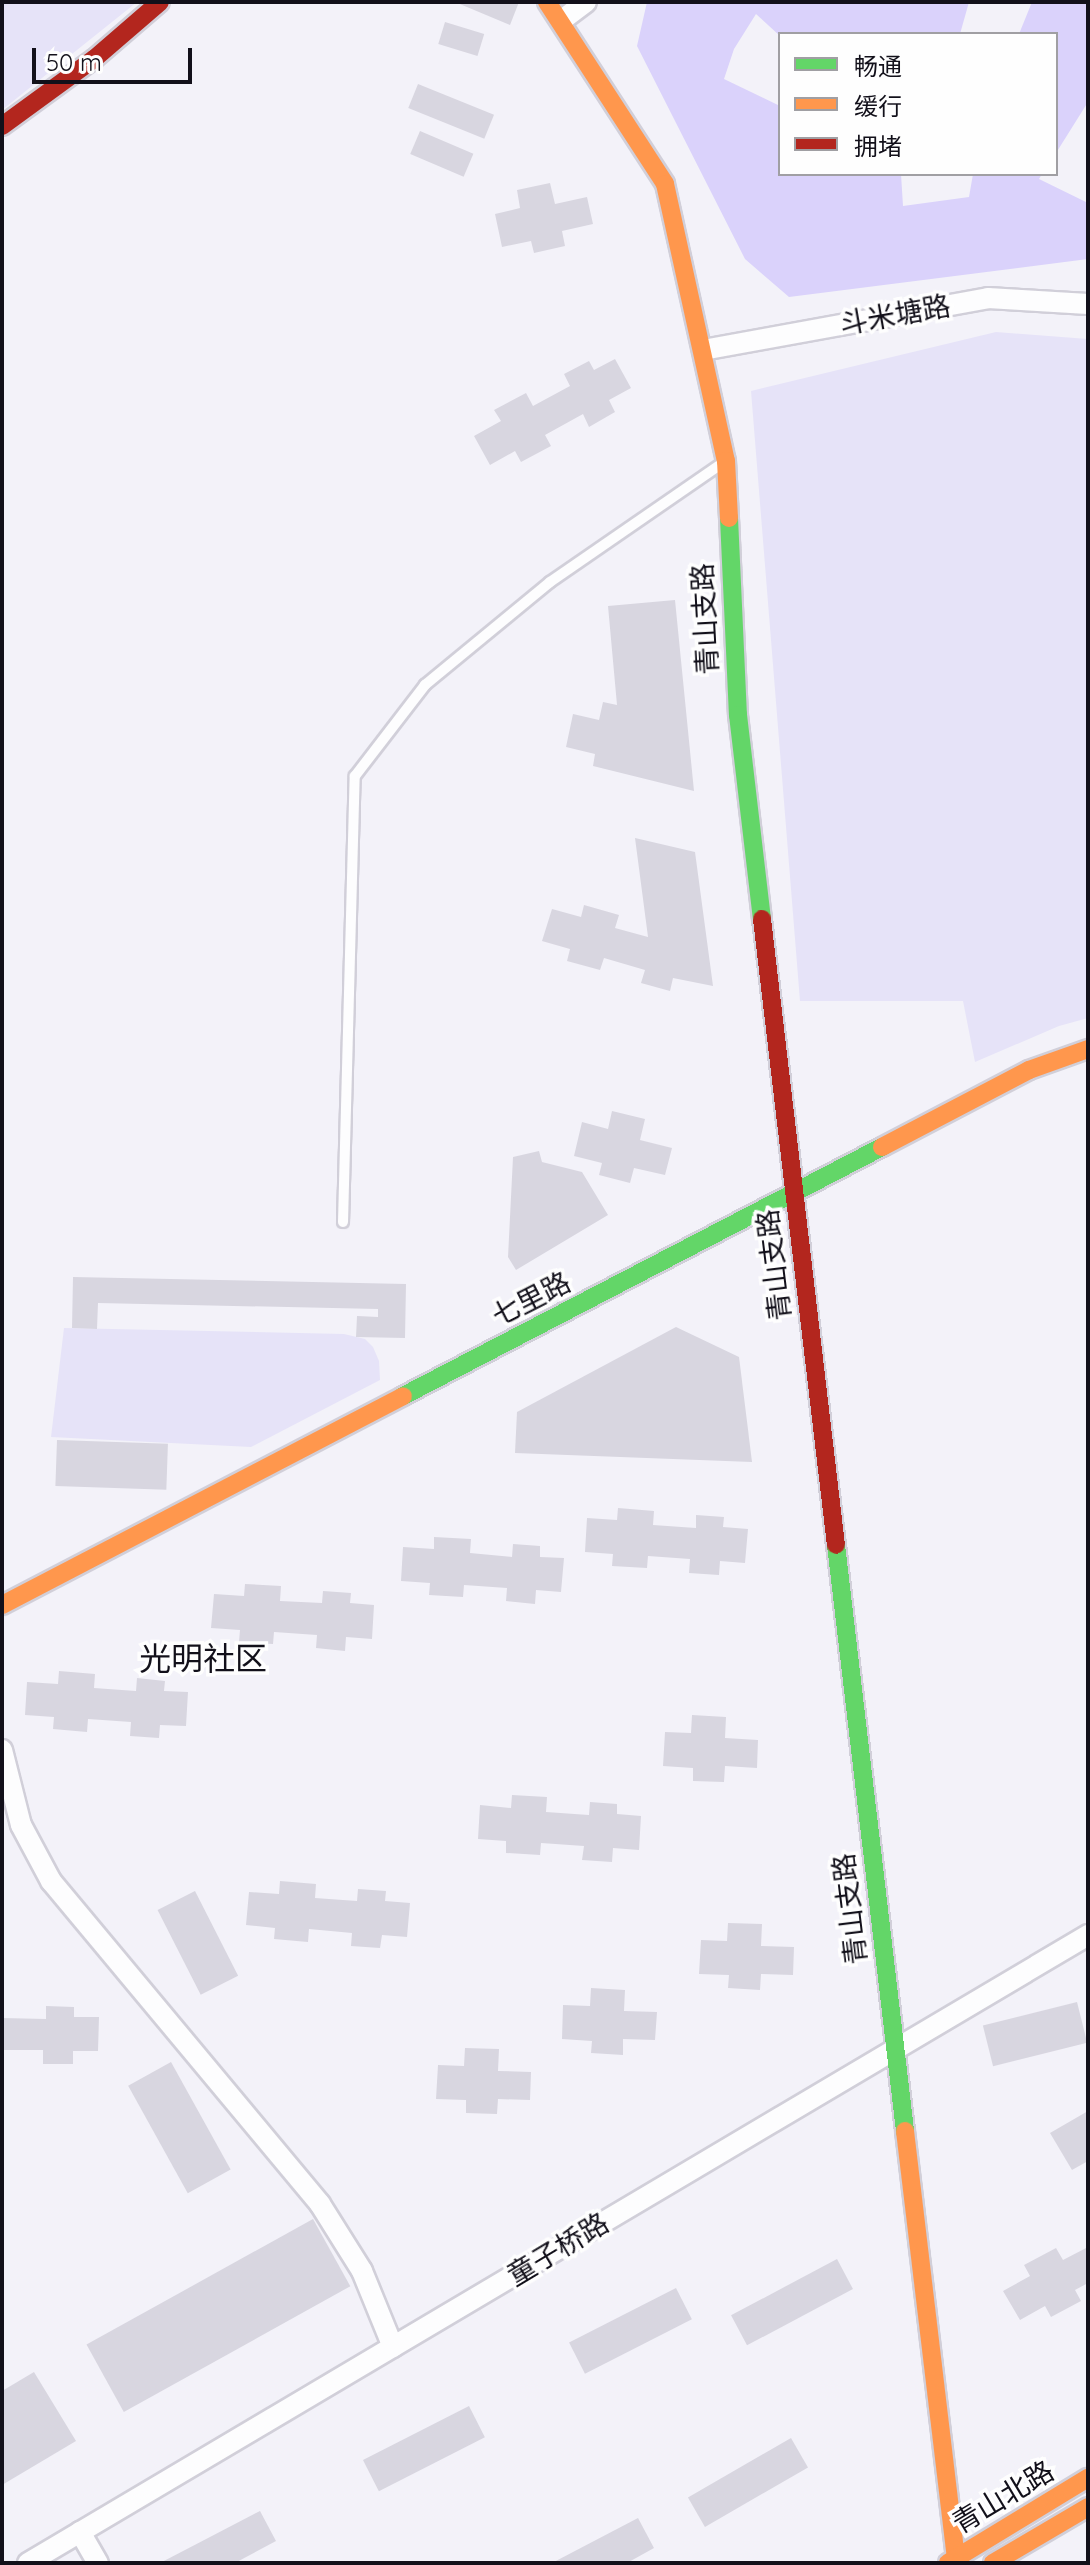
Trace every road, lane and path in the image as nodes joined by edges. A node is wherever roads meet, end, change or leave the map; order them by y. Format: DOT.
graph roads {
  1 [pos="160,2"];
  2 [pos="547,2"];
  3 [pos="586,2"];
  4 [pos="562,20"];
  5 [pos="2,126"];
  6 [pos="1088,304"];
  7 [pos="703,350"];
  8 [pos="726,461"];
  9 [pos="1088,1049"];
  10 [pos="794,1194"];
  11 [pos="343,1222"];
  12 [pos="2,1605"];
  13 [pos="2,1750"];
  14 [pos="1088,1935"];
  15 [pos="895,2050"];
  16 [pos="393,2347"];
  17 [pos="1088,2478"];
  18 [pos="1088,2507"];
  19 [pos="75,2536"];
  20 [pos="952,2561"];
  21 [pos="28,2563"];
  22 [pos="83,2563"];
  23 [pos="98,2563"];
  24 [pos="993,2563"];
  1 -- 5 [label="main road"];
  2 -- 4 [label="main road, 青山支路"];
  3 -- 4 [label="street"];
  4 -- 7 [label="main road, 青山支路"];
  6 -- 7 [label="street, 斗米塘路"];
  7 -- 8 [label="main road, 青山支路"];
  8 -- 10 [label="main road, 青山支路"];
  8 -- 11 [label="lane"];
  9 -- 10 [label="main road, 七里路"];
  10 -- 12 [label="main road, 七里路"];
  10 -- 15 [label="main road, 青山支路"];
  13 -- 16 [label="street"];
  14 -- 15 [label="street, 童子桥路"];
  15 -- 16 [label="street, 童子桥路"];
  15 -- 20 [label="main road, 青山支路"];
  16 -- 19 [label="street, 童子桥路"];
  17 -- 20 [label="main road, 青山北路"];
  18 -- 24 [label="main road, 青山北路"];
  19 -- 21 [label="street, 童子桥路"];
  19 -- 22 [label="street"];
  19 -- 23 [label="street"];
}
